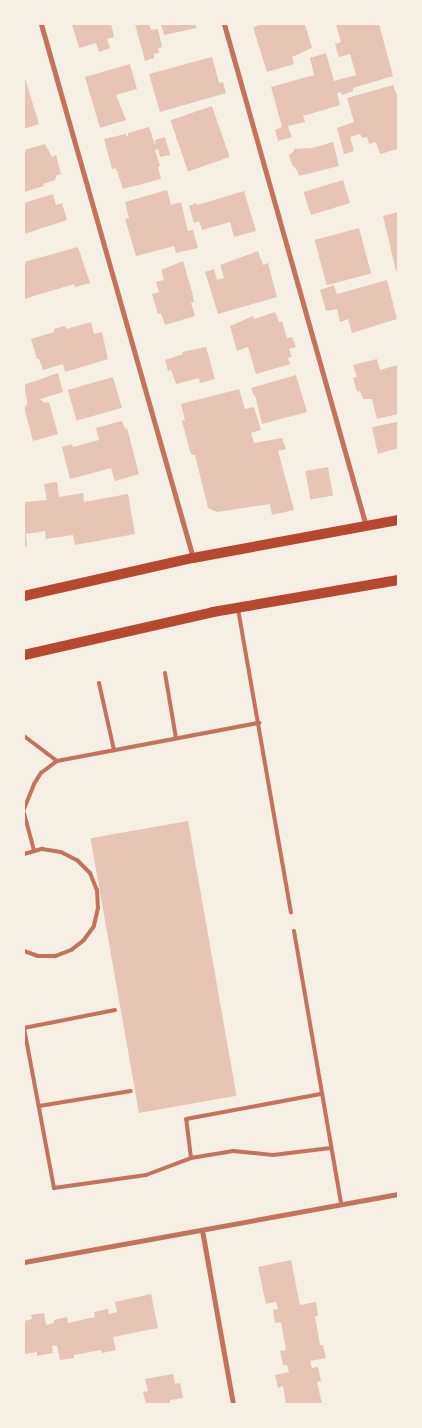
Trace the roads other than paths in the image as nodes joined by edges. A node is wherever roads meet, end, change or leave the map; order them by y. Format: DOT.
graph roads {
  1 [pos="41,24"];
  2 [pos="224,24"];
  3 [pos="398,520"];
  4 [pos="366,526"];
  5 [pos="193,558"];
  6 [pos="398,580"];
  7 [pos="24,596"];
  8 [pos="238,608"];
  9 [pos="24,655"];
  10 [pos="165,673"];
  11 [pos="99,683"];
  12 [pos="259,723"];
  13 [pos="24,736"];
  14 [pos="176,738"];
  15 [pos="114,750"];
  16 [pos="57,761"];
  17 [pos="24,809"];
  18 [pos="24,813"];
  19 [pos="34,851"];
  20 [pos="24,854"];
  21 [pos="291,912"];
  22 [pos="294,931"];
  23 [pos="24,951"];
  24 [pos="115,1010"];
  25 [pos="131,1091"];
  26 [pos="321,1094"];
  27 [pos="39,1106"];
  28 [pos="331,1148"];
  29 [pos="191,1158"];
  30 [pos="398,1194"];
  31 [pos="341,1204"];
  32 [pos="202,1230"];
  33 [pos="24,1262"];
  34 [pos="233,1404"];
  1 -- 5 [label="street"];
  2 -- 4 [label="street"];
  3 -- 4 [label="main road"];
  4 -- 5 [label="main road"];
  5 -- 7 [label="main road"];
  6 -- 8 [label="main road"];
  8 -- 9 [label="main road"];
  8 -- 12 [label="lane"];
  10 -- 14 [label="lane"];
  11 -- 15 [label="lane"];
  12 -- 14 [label="lane"];
  12 -- 21 [label="lane"];
  13 -- 16 [label="lane"];
  14 -- 15 [label="lane"];
  15 -- 16 [label="lane"];
  16 -- 17 [label="lane"];
  18 -- 19 [label="lane"];
  19 -- 20 [label="lane"];
  19 -- 23 [label="lane"];
  22 -- 26 [label="lane"];
  24 -- 27 [label="lane"];
  25 -- 27 [label="lane"];
  26 -- 28 [label="lane"];
  26 -- 29 [label="lane"];
  27 -- 29 [label="lane"];
  28 -- 29 [label="lane"];
  28 -- 31 [label="lane"];
  30 -- 31 [label="street"];
  31 -- 32 [label="street"];
  32 -- 33 [label="street"];
  32 -- 34 [label="street"];
}
